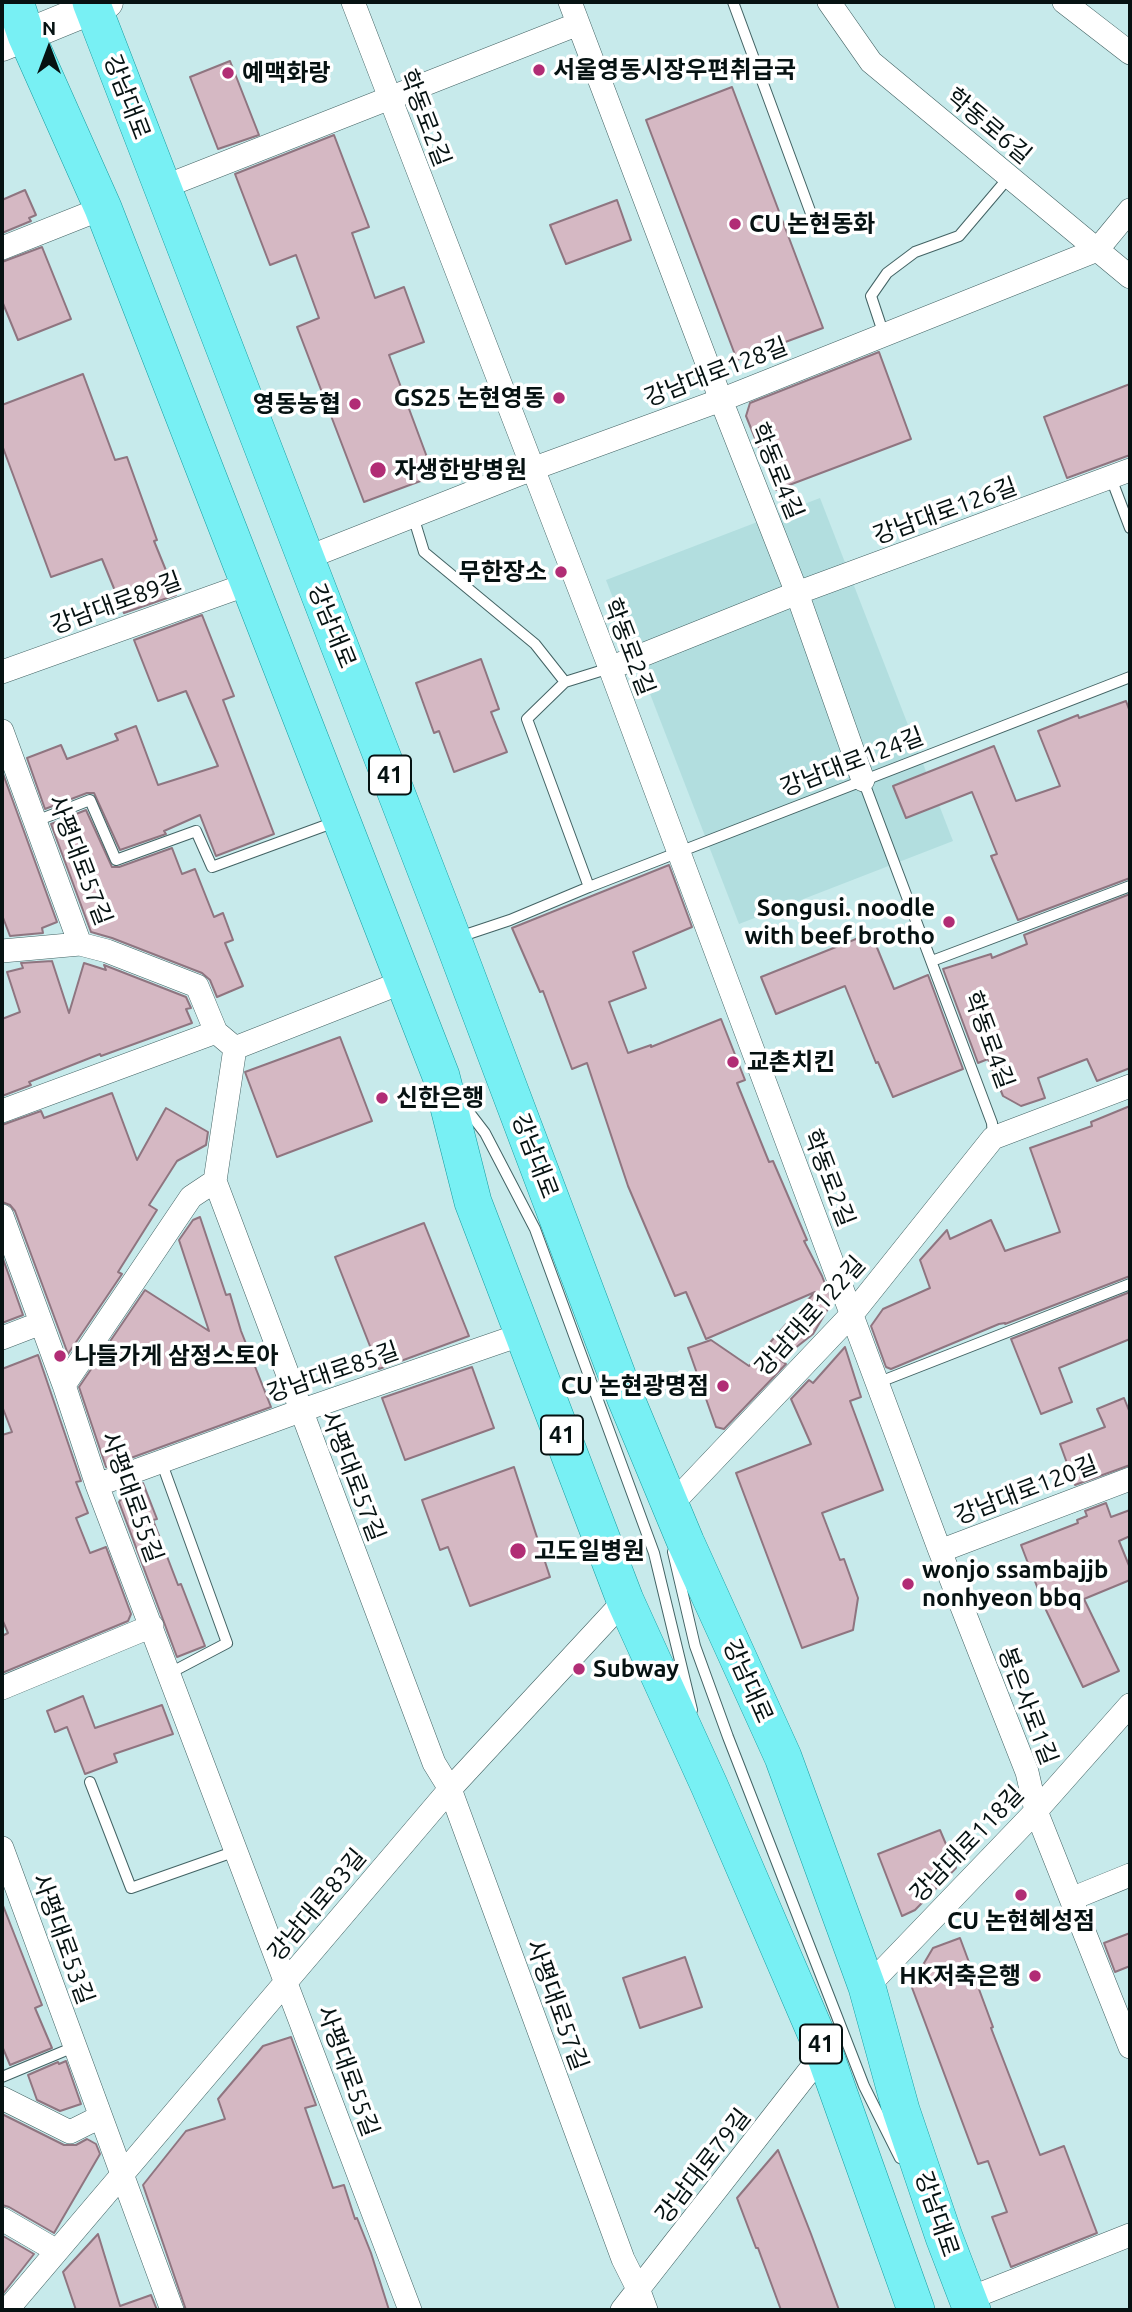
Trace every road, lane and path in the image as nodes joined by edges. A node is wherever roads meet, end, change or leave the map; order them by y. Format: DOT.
graph roads {
  1 [pos="353,2"];
  2 [pos="570,2"];
  3 [pos="733,2"];
  4 [pos="829,2"];
  5 [pos="1065,2"];
  6 [pos="97,3"];
  7 [pos="578,24"];
  8 [pos="14,27"];
  9 [pos="1130,53"];
  10 [pos="389,97"];
  11 [pos="1009,177"];
  12 [pos="161,188"];
  13 [pos="103,208"];
  14 [pos="1130,210"];
  15 [pos="813,219"];
  16 [pos="2,248"];
  17 [pos="1097,250"];
  18 [pos="1130,277"];
  19 [pos="884,335"];
  20 [pos="721,400"];
  21 [pos="532,469"];
  22 [pos="1121,474"];
  23 [pos="413,516"];
  24 [pos="1130,528"];
  25 [pos="304,559"];
  26 [pos="248,584"];
  27 [pos="797,593"];
  28 [pos="610,668"];
  29 [pos="2,672"];
  30 [pos="1130,677"];
  31 [pos="565,682"];
  32 [pos="2,730"];
  33 [pos="6,754"];
  34 [pos="863,780"];
  35 [pos="341,820"];
  36 [pos="37,821"];
  37 [pos="678,853"];
  38 [pos="1130,886"];
  39 [pos="589,887"];
  40 [pos="453,940"];
  41 [pos="80,944"];
  42 [pos="2,951"];
  43 [pos="932,961"];
  44 [pos="403,982"];
  45 [pos="216,1032"];
  46 [pos="235,1048"];
  47 [pos="441,1076"];
  48 [pos="1130,1086"];
  49 [pos="2,1111"];
  50 [pos="993,1138"];
  51 [pos="215,1181"];
  52 [pos="2,1216"];
  53 [pos="1130,1284"];
  54 [pos="853,1312"];
  55 [pos="41,1323"];
  56 [pos="523,1334"];
  57 [pos="2,1338"];
  58 [pos="877,1383"];
  59 [pos="64,1385"];
  60 [pos="300,1411"];
  61 [pos="161,1461"];
  62 [pos="1130,1479"];
  63 [pos="97,1485"];
  64 [pos="667,1521"];
  65 [pos="940,1551"];
  66 [pos="625,1600"];
  67 [pos="152,1626"];
  68 [pos="170,1672"];
  69 [pos="2,1688"];
  70 [pos="1130,1705"];
  71 [pos="90,1782"];
  72 [pos="709,1785"];
  73 [pos="450,1789"];
  74 [pos="1036,1811"];
  75 [pos="2,1848"];
  76 [pos="237,1850"];
  77 [pos="1130,1875"];
  78 [pos="8,1882"];
  79 [pos="1071,1899"];
  80 [pos="287,1982"];
  81 [pos="867,1986"];
  82 [pos="74,2047"];
  83 [pos="1130,2048"];
  84 [pos="824,2052"];
  85 [pos="2,2077"];
  86 [pos="2,2098"];
  87 [pos="100,2117"];
  88 [pos="905,2167"];
  89 [pos="121,2175"];
  90 [pos="912,2178"];
  91 [pos="2,2219"];
  92 [pos="1130,2235"];
  93 [pos="944,2237"];
  94 [pos="57,2251"];
  95 [pos="642,2300"];
  96 [pos="970,2305"];
  97 [pos="7,2310"];
  98 [pos="172,2310"];
  99 [pos="410,2310"];
  100 [pos="622,2310"];
  101 [pos="916,2310"];
  1 -- 10 [label="street, 학동로2길"];
  2 -- 7 [label="street, 학동로4길"];
  3 -- 15 [label="lane"];
  4 -- 11 [label="street, 학동로6길"];
  5 -- 9 [label="street"];
  6 -- 8 [label="main road"];
  6 -- 12 [label="main road, 강남대로 / 41"];
  7 -- 10 [label="street"];
  7 -- 20 [label="street, 학동로4길"];
  8 -- 13 [label="main road, 41"];
  10 -- 12 [label="street"];
  10 -- 21 [label="street, 학동로2길"];
  11 -- 17 [label="street, 학동로6길"];
  11 -- 19 [label="lane"];
  12 -- 25 [label="main road, 강남대로 / 41"];
  13 -- 16 [label="street"];
  13 -- 26 [label="main road, 41"];
  14 -- 17 [label="street, 강남대로128길"];
  17 -- 18 [label="street, 학동로6길"];
  17 -- 19 [label="street, 강남대로128길"];
  19 -- 20 [label="street, 강남대로128길"];
  20 -- 21 [label="street, 강남대로128길"];
  20 -- 27 [label="street, 학동로4길"];
  21 -- 23 [label="street, 강남대로128길"];
  21 -- 28 [label="street, 학동로2길"];
  22 -- 24 [label="lane, 강남대로126길"];
  22 -- 27 [label="street, 강남대로126길"];
  23 -- 25 [label="street, 강남대로128길"];
  23 -- 31 [label="lane"];
  25 -- 40 [label="main road, 강남대로 / 41"];
  26 -- 29 [label="street, 강남대로89길"];
  26 -- 35 [label="main road, 41"];
  27 -- 28 [label="street, 강남대로126길"];
  27 -- 34 [label="street, 학동로4길"];
  28 -- 31 [label="lane"];
  28 -- 37 [label="street, 학동로2길"];
  30 -- 34 [label="lane, 강남대로124길"];
  31 -- 39 [label="lane"];
  32 -- 33 [label="street, 사평대로57길"];
  33 -- 36 [label="street, 사평대로57길"];
  34 -- 37 [label="lane, 강남대로124길"];
  34 -- 43 [label="lane, 학동로4길"];
  35 -- 36 [label="lane"];
  35 -- 44 [label="main road, 41"];
  36 -- 41 [label="street, 사평대로57길"];
  37 -- 39 [label="lane, 강남대로124길"];
  37 -- 54 [label="street, 학동로2길"];
  38 -- 43 [label="lane"];
  39 -- 40 [label="lane, 강남대로124길"];
  40 -- 64 [label="main road, 강남대로 / 41"];
  41 -- 42 [label="street"];
  41 -- 45 [label="street, 사평대로57길"];
  43 -- 50 [label="lane, 학동로4길"];
  44 -- 46 [label="street"];
  44 -- 47 [label="main road, 41"];
  45 -- 46 [label="street, 사평대로57길"];
  45 -- 49 [label="street"];
  46 -- 51 [label="street, 사평대로57길"];
  47 -- 56 [label="main road, 41"];
  47 -- 72 [label="lane"];
  48 -- 50 [label="street"];
  50 -- 54 [label="street, 강남대로122길"];
  51 -- 59 [label="street"];
  51 -- 60 [label="street, 사평대로57길"];
  52 -- 55 [label="street, 사평대로55길"];
  53 -- 58 [label="lane"];
  54 -- 58 [label="street, 봉은사로1길"];
  54 -- 64 [label="street, 강남대로122길"];
  55 -- 57 [label="street"];
  55 -- 59 [label="street, 사평대로55길"];
  56 -- 60 [label="street, 강남대로85길"];
  56 -- 66 [label="main road, 41"];
  58 -- 65 [label="street, 봉은사로1길"];
  59 -- 63 [label="street, 사평대로55길"];
  60 -- 61 [label="street, 강남대로85길"];
  60 -- 73 [label="street, 사평대로57길"];
  61 -- 63 [label="street, 강남대로85길"];
  61 -- 68 [label="lane"];
  62 -- 65 [label="street, 강남대로120길"];
  63 -- 67 [label="street, 사평대로55길"];
  64 -- 81 [label="main road, 강남대로 / 41"];
  64 -- 88 [label="lane"];
  65 -- 74 [label="street, 봉은사로1길"];
  66 -- 72 [label="main road, 41"];
  66 -- 73 [label="street, 강남대로83길"];
  67 -- 68 [label="street, 사평대로55길"];
  67 -- 69 [label="street"];
  68 -- 76 [label="street, 사평대로55길"];
  70 -- 74 [label="street, 강남대로118길"];
  71 -- 76 [label="lane"];
  72 -- 84 [label="main road, 41"];
  73 -- 80 [label="street, 강남대로83길"];
  73 -- 95 [label="street, 사평대로57길"];
  74 -- 79 [label="street, 봉은사로1길"];
  74 -- 81 [label="street, 강남대로118길"];
  75 -- 78 [label="street, 사평대로53길"];
  76 -- 80 [label="street, 사평대로55길"];
  77 -- 79 [label="street"];
  78 -- 82 [label="street, 사평대로53길"];
  79 -- 83 [label="street, 봉은사로1길"];
  80 -- 89 [label="street, 강남대로83길"];
  80 -- 99 [label="street, 사평대로55길"];
  81 -- 93 [label="main road, 강남대로 / 41"];
  82 -- 85 [label="lane"];
  82 -- 87 [label="street, 사평대로53길"];
  84 -- 95 [label="street, 강남대로79길"];
  84 -- 101 [label="main road, 41"];
  86 -- 87 [label="street"];
  87 -- 89 [label="street, 사평대로53길"];
  89 -- 94 [label="street, 강남대로83길"];
  89 -- 98 [label="street, 사평대로53길"];
  90 -- 93 [label="lane"];
  91 -- 94 [label="street"];
  92 -- 96 [label="street"];
  93 -- 96 [label="main road, 강남대로 / 41"];
  94 -- 97 [label="street, 강남대로83길"];
  95 -- 100 [label="street, 강남대로79길"];
}
